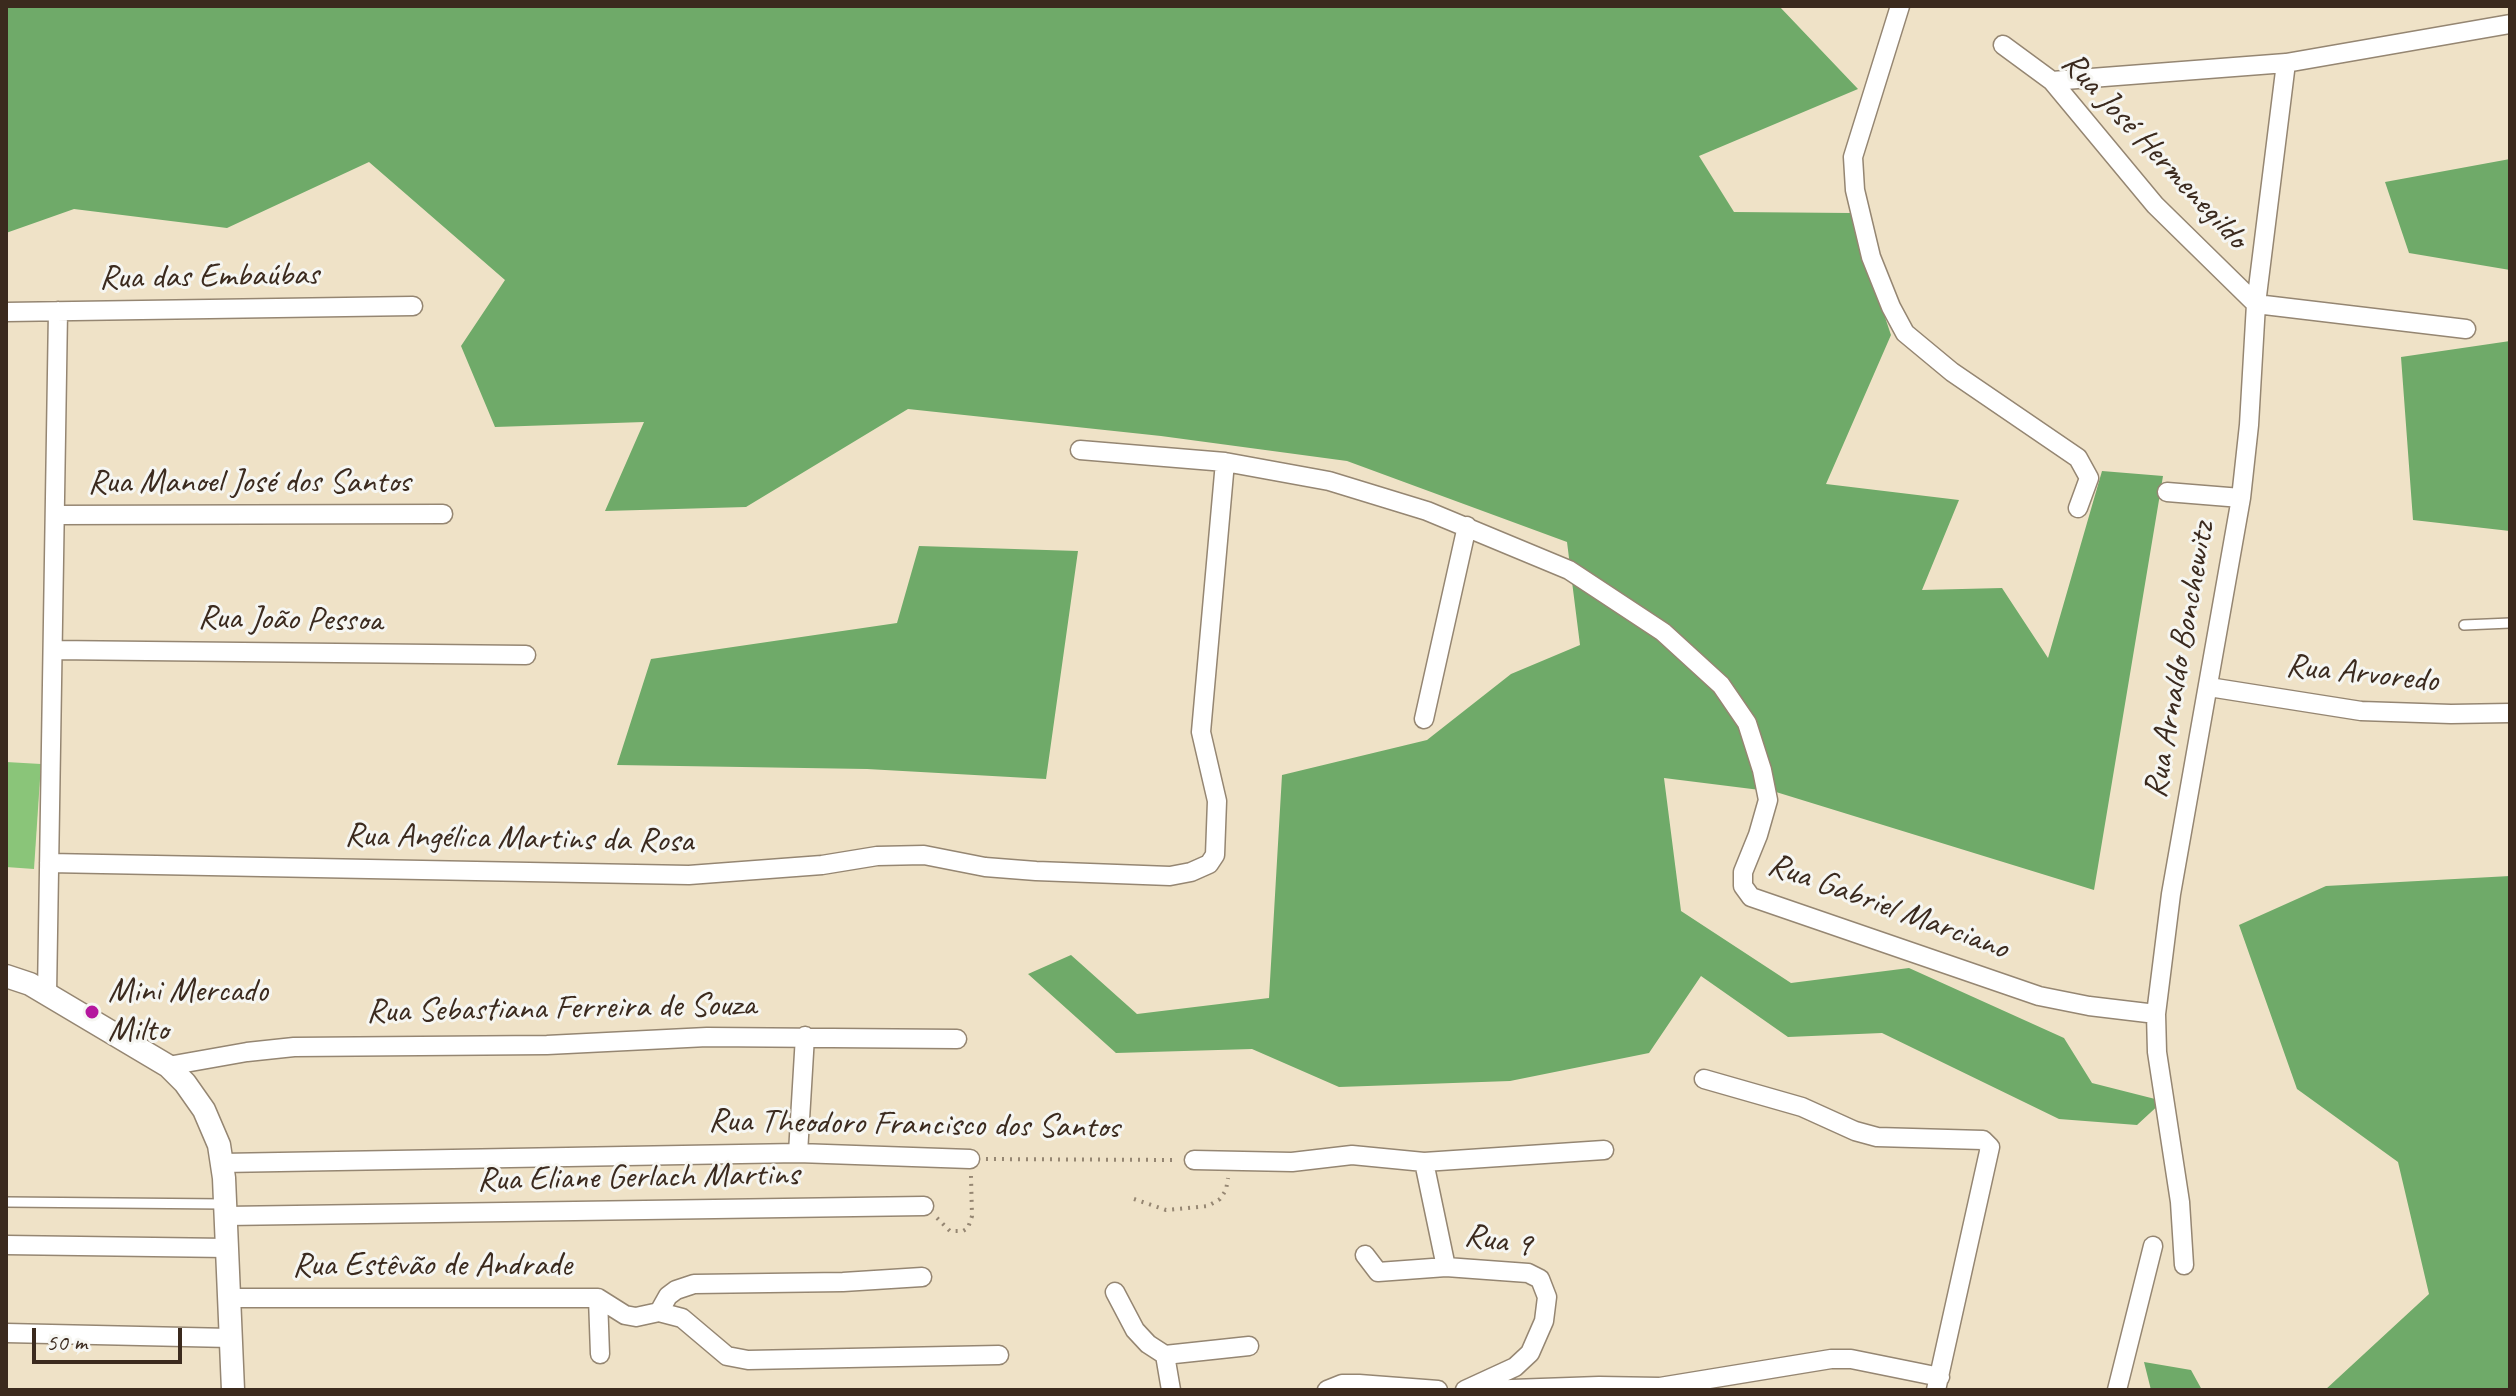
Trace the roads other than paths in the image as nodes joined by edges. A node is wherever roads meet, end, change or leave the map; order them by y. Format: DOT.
graph roads {
  1 [pos="1900,6"];
  2 [pos="2510,24"];
  3 [pos="2003,45"];
  4 [pos="2286,63"];
  5 [pos="2052,81"];
  6 [pos="2256,304"];
  7 [pos="413,306"];
  8 [pos="58,311"];
  9 [pos="6,312"];
  10 [pos="2466,329"];
  11 [pos="1080,450"];
  12 [pos="1225,462"];
  13 [pos="2167,492"];
  14 [pos="2241,498"];
  15 [pos="2078,508"];
  16 [pos="443,514"];
  17 [pos="55,515"];
  18 [pos="1467,526"];
  19 [pos="2510,623"];
  20 [pos="2464,625"];
  21 [pos="53,650"];
  22 [pos="526,655"];
  23 [pos="2209,687"];
  24 [pos="2510,713"];
  25 [pos="1424,719"];
  26 [pos="49,863"];
  27 [pos="6,976"];
  28 [pos="47,994"];
  29 [pos="2156,1014"];
  30 [pos="805,1036"];
  31 [pos="957,1039"];
  32 [pos="168,1066"];
  33 [pos="1704,1079"];
  34 [pos="1604,1150"];
  35 [pos="798,1153"];
  36 [pos="970,1159"];
  37 [pos="1194,1160"];
  38 [pos="1424,1162"];
  39 [pos="222,1163"];
  40 [pos="6,1202"];
  41 [pos="924,1206"];
  42 [pos="225,1210"];
  43 [pos="6,1245"];
  44 [pos="2153,1246"];
  45 [pos="227,1248"];
  46 [pos="1365,1255"];
  47 [pos="2184,1265"];
  48 [pos="1446,1267"];
  49 [pos="922,1277"];
  50 [pos="1115,1292"];
  51 [pos="228,1298"];
  52 [pos="598,1298"];
  53 [pos="659,1312"];
  54 [pos="6,1333"];
  55 [pos="230,1338"];
  56 [pos="1249,1346"];
  57 [pos="600,1354"];
  58 [pos="999,1355"];
  59 [pos="1165,1355"];
  60 [pos="1938,1383"];
  61 [pos="233,1390"];
  62 [pos="1171,1390"];
  63 [pos="1327,1390"];
  64 [pos="1438,1390"];
  65 [pos="1465,1390"];
  66 [pos="1483,1390"];
  67 [pos="2117,1390"];
  1 -- 15 [label="street"];
  2 -- 4 [label="street"];
  3 -- 5 [label="street, Rua José Hermenegildo"];
  4 -- 5 [label="street"];
  4 -- 6 [label="street, Rua Arnaldo Bonchewitz"];
  5 -- 6 [label="street, Rua José Hermenegildo"];
  6 -- 10 [label="street"];
  6 -- 14 [label="street, Rua Arnaldo Bonchewitz"];
  7 -- 8 [label="street, Rua das Embaúbas"];
  8 -- 9 [label="street, Rua das Embaúbas"];
  8 -- 17 [label="street"];
  11 -- 12 [label="street, Rua Gabriel Marciano"];
  12 -- 18 [label="street, Rua Gabriel Marciano"];
  12 -- 26 [label="street, Rua Angélica Martins da Rosa"];
  13 -- 14 [label="street"];
  14 -- 23 [label="street, Rua Arnaldo Bonchewitz"];
  16 -- 17 [label="street, Rua Manoel José dos Santos"];
  17 -- 21 [label="street"];
  18 -- 25 [label="street"];
  18 -- 29 [label="street, Rua Gabriel Marciano"];
  19 -- 20 [label="lane"];
  21 -- 22 [label="street, Rua João Pessoa"];
  21 -- 26 [label="street"];
  23 -- 24 [label="street, Rua Arvoredo"];
  23 -- 29 [label="street, Rua Arnaldo Bonchewitz"];
  26 -- 28 [label="street"];
  27 -- 28 [label="street"];
  28 -- 32 [label="street"];
  29 -- 47 [label="street, Rua Arnaldo Bonchewitz"];
  30 -- 31 [label="street, Rua Sebastiana Ferreira de Souza"];
  30 -- 32 [label="street, Rua Sebastiana Ferreira de Souza"];
  30 -- 35 [label="street"];
  32 -- 39 [label="street"];
  33 -- 60 [label="street"];
  34 -- 38 [label="street"];
  35 -- 36 [label="street, Rua Theodoro Francisco dos Santos"];
  35 -- 39 [label="street, Rua Theodoro Francisco dos Santos"];
  37 -- 38 [label="street"];
  38 -- 48 [label="street, Rua 9"];
  39 -- 42 [label="street"];
  40 -- 42 [label="lane"];
  41 -- 42 [label="street, Rua Eliane Gerlach Martins"];
  42 -- 45 [label="street"];
  43 -- 45 [label="street"];
  44 -- 67 [label="street"];
  45 -- 51 [label="street"];
  46 -- 48 [label="street"];
  48 -- 65 [label="street, Rua 9"];
  49 -- 53 [label="street"];
  50 -- 59 [label="street"];
  51 -- 52 [label="street, Rua Estêvão de Andrade"];
  51 -- 55 [label="street"];
  52 -- 53 [label="street, Rua Estêvão de Andrade"];
  52 -- 57 [label="street"];
  53 -- 58 [label="street, Rua Estêvão de Andrade"];
  54 -- 55 [label="street"];
  55 -- 61 [label="street"];
  56 -- 59 [label="street"];
  59 -- 62 [label="street"];
  60 -- 66 [label="street"];
  63 -- 64 [label="street"];
}
